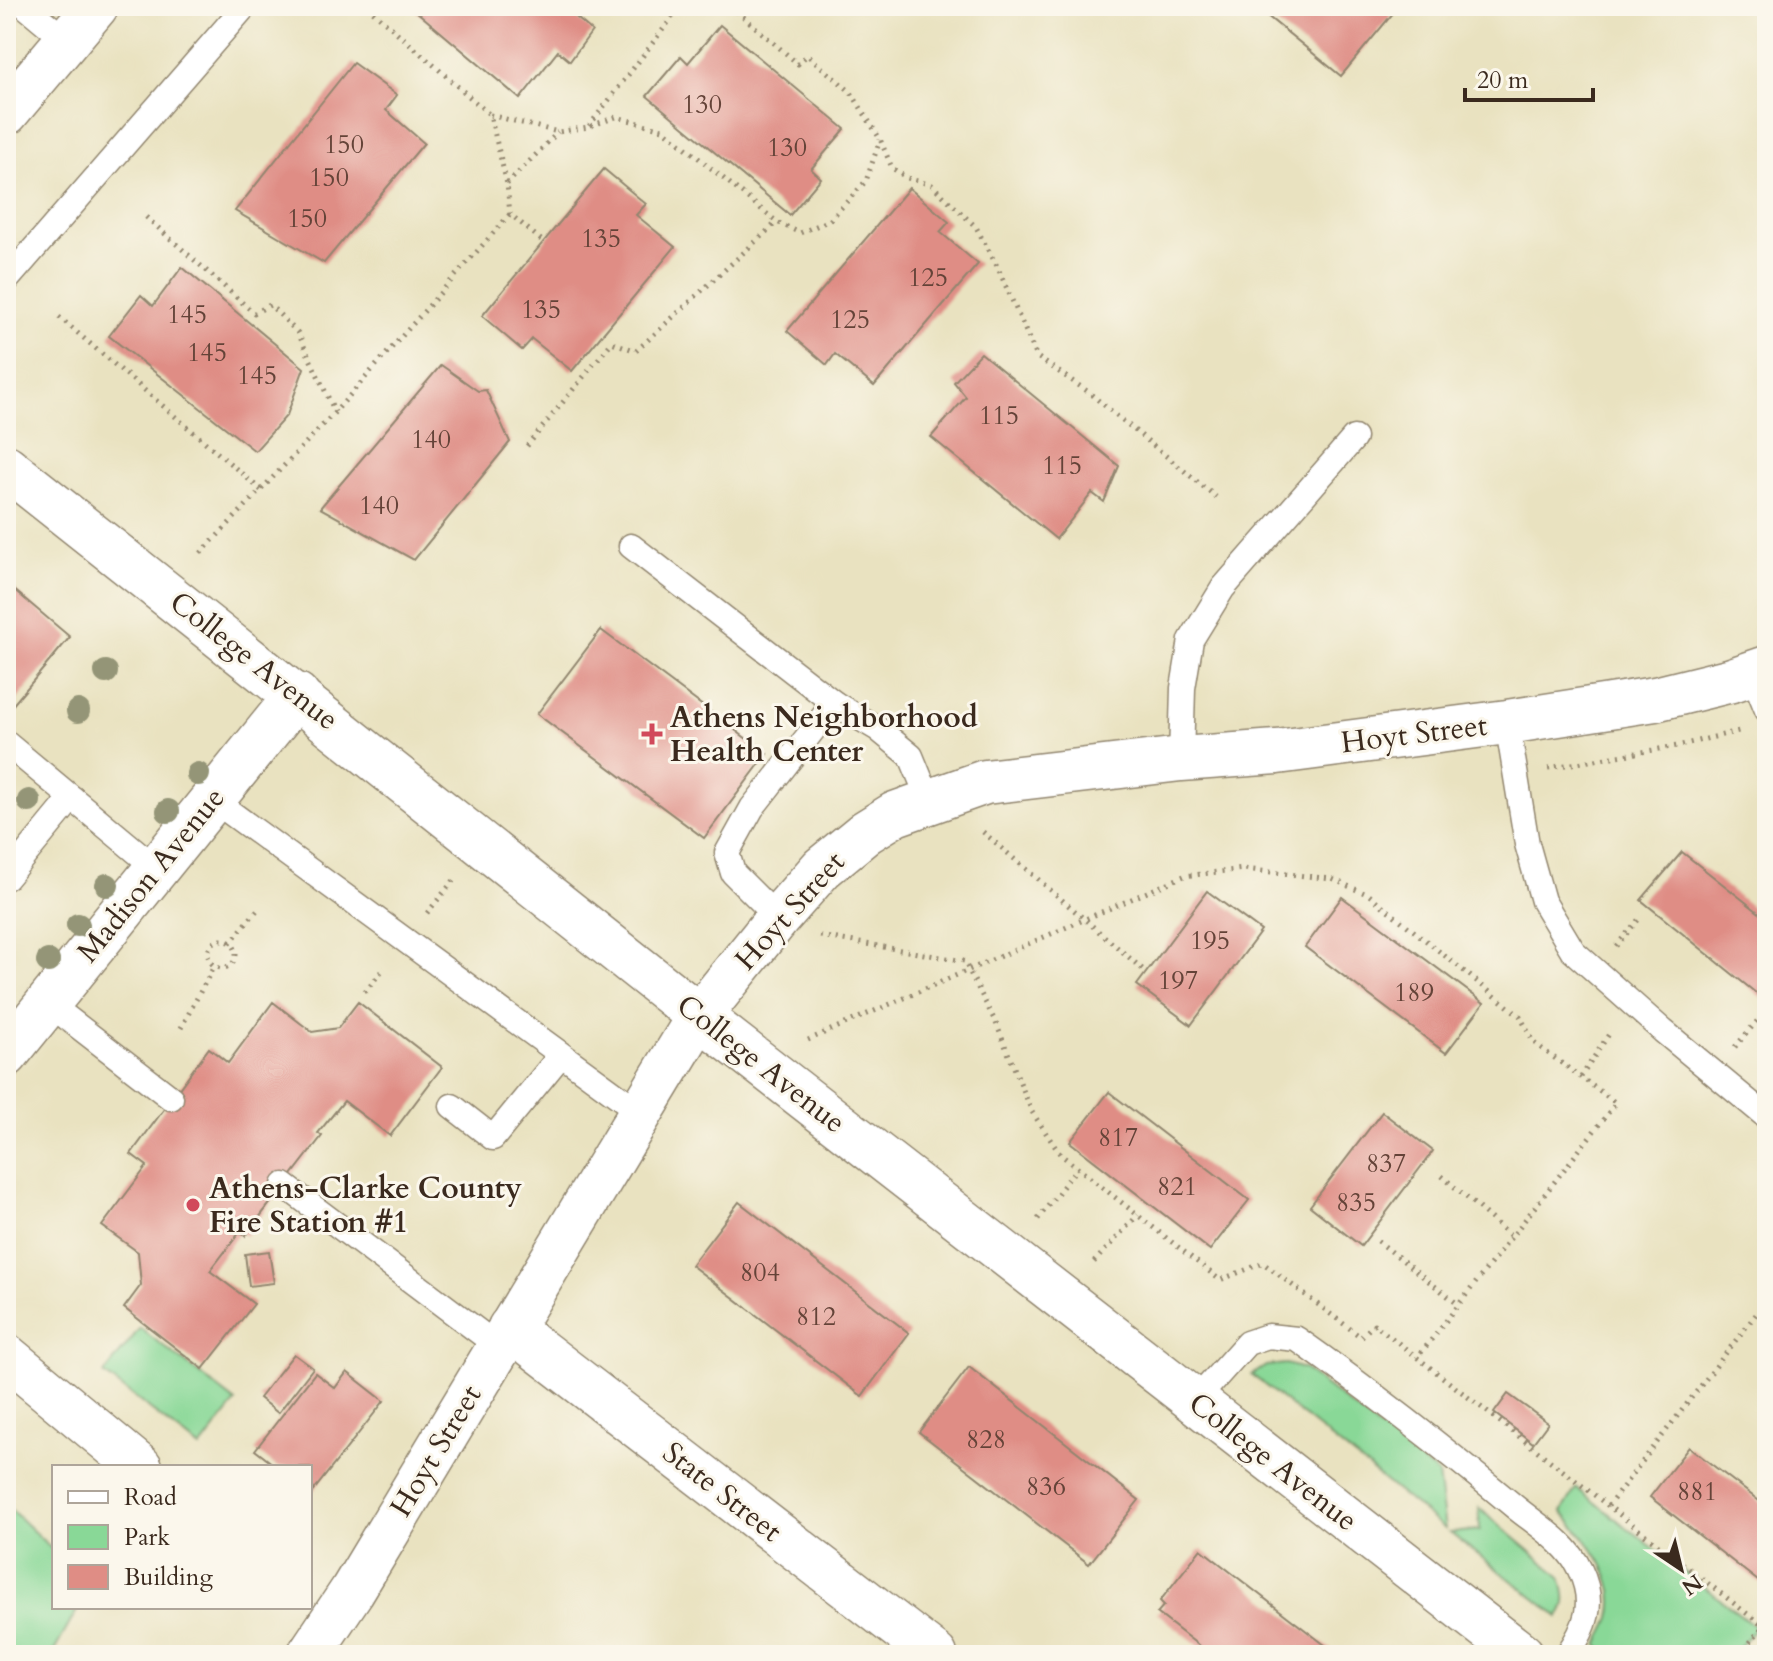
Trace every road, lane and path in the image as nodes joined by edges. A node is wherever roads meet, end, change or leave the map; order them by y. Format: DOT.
graph roads {
  1 [pos="25,6"];
  2 [pos="96,6"];
  3 [pos="245,6"];
  4 [pos="367,6"];
  5 [pos="681,6"];
  6 [pos="731,6"];
  7 [pos="67,41"];
  8 [pos="6,113"];
  9 [pos="490,115"];
  10 [pos="588,127"];
  11 [pos="558,132"];
  12 [pos="880,139"];
  13 [pos="507,184"];
  14 [pos="510,214"];
  15 [pos="146,217"];
  16 [pos="777,222"];
  17 [pos="541,240"];
  18 [pos="6,281"];
  19 [pos="59,317"];
  20 [pos="335,412"];
  21 [pos="1354,438"];
  22 [pos="527,446"];
  23 [pos="6,467"];
  24 [pos="261,490"];
  25 [pos="1216,497"];
  26 [pos="631,546"];
  27 [pos="201,553"];
  28 [pos="1762,684"];
  29 [pos="297,695"];
  30 [pos="834,703"];
  31 [pos="1507,722"];
  32 [pos="1747,728"];
  33 [pos="6,743"];
  34 [pos="1181,759"];
  35 [pos="1546,783"];
  36 [pos="72,798"];
  37 [pos="212,799"];
  38 [pos="929,800"];
  39 [pos="983,832"];
  40 [pos="156,868"];
  41 [pos="6,878"];
  42 [pos="454,880"];
  43 [pos="258,909"];
  44 [pos="426,914"];
  45 [pos="1086,918"];
  46 [pos="1639,919"];
  47 [pos="796,926"];
  48 [pos="230,943"];
  49 [pos="1609,954"];
  50 [pos="392,958"];
  51 [pos="214,966"];
  52 [pos="970,969"];
  53 [pos="1146,972"];
  54 [pos="365,992"];
  55 [pos="48,1003"];
  56 [pos="1763,1014"];
  57 [pos="699,1016"];
  58 [pos="181,1028"];
  59 [pos="1610,1032"];
  60 [pos="808,1040"];
  61 [pos="6,1055"];
  62 [pos="560,1056"];
  63 [pos="1726,1059"];
  64 [pos="1581,1077"];
  65 [pos="171,1098"];
  66 [pos="452,1106"];
  67 [pos="640,1112"];
  68 [pos="1767,1117"];
  69 [pos="1077,1168"];
  70 [pos="1442,1176"];
  71 [pos="284,1185"];
  72 [pos="1138,1215"];
  73 [pos="1038,1219"];
  74 [pos="1512,1237"];
  75 [pos="1378,1241"];
  76 [pos="1094,1262"];
  77 [pos="1767,1300"];
  78 [pos="1459,1305"];
  79 [pos="504,1338"];
  80 [pos="6,1356"];
  81 [pos="1417,1358"];
  82 [pos="1195,1401"];
  83 [pos="138,1465"];
  84 [pos="1608,1506"];
  85 [pos="1765,1623"];
  86 [pos="317,1628"];
  87 [pos="935,1655"];
  88 [pos="1522,1655"];
  89 [pos="1567,1655"];
  90 [pos="1740,1655"];
  1 -- 7 [label="lane"];
  2 -- 7 [label="street"];
  3 -- 18 [label="lane"];
  4 -- 9 [label="path"];
  5 -- 10 [label="path"];
  6 -- 12 [label="path"];
  7 -- 8 [label="street"];
  9 -- 11 [label="path"];
  9 -- 13 [label="path"];
  10 -- 11 [label="path"];
  10 -- 16 [label="path"];
  11 -- 13 [label="path"];
  12 -- 16 [label="path"];
  12 -- 25 [label="path"];
  13 -- 14 [label="path"];
  14 -- 17 [label="path"];
  14 -- 20 [label="path"];
  15 -- 20 [label="path"];
  16 -- 22 [label="path"];
  19 -- 24 [label="path"];
  20 -- 24 [label="path"];
  21 -- 34 [label="lane"];
  23 -- 29 [label="street, College Avenue"];
  24 -- 27 [label="path"];
  26 -- 30 [label="lane"];
  28 -- 31 [label="street, Hoyt Street"];
  29 -- 37 [label="street, Madison Avenue"];
  29 -- 57 [label="street, College Avenue"];
  30 -- 38 [label="lane"];
  30 -- 47 [label="lane"];
  31 -- 34 [label="street, Hoyt Street"];
  31 -- 68 [label="lane"];
  32 -- 35 [label="path"];
  33 -- 36 [label="lane"];
  34 -- 38 [label="street, Hoyt Street"];
  36 -- 40 [label="lane"];
  36 -- 41 [label="lane"];
  37 -- 40 [label="street, Madison Avenue"];
  37 -- 62 [label="lane"];
  38 -- 47 [label="street, Hoyt Street"];
  39 -- 45 [label="path"];
  40 -- 55 [label="street, Madison Avenue"];
  42 -- 44 [label="path"];
  43 -- 48 [label="path"];
  45 -- 52 [label="path"];
  45 -- 53 [label="path"];
  45 -- 64 [label="path"];
  46 -- 49 [label="path"];
  47 -- 52 [label="path"];
  47 -- 57 [label="street, Hoyt Street"];
  48 -- 51 [label="path"];
  48 -- 51 [label="path"];
  50 -- 54 [label="path"];
  51 -- 58 [label="path"];
  52 -- 60 [label="path"];
  52 -- 69 [label="path"];
  55 -- 61 [label="street, Madison Avenue"];
  55 -- 65 [label="lane"];
  56 -- 63 [label="path"];
  57 -- 67 [label="street, Hoyt Street"];
  57 -- 82 [label="street, College Avenue"];
  59 -- 64 [label="path"];
  62 -- 66 [label="lane"];
  62 -- 67 [label="lane"];
  64 -- 74 [label="path"];
  67 -- 79 [label="street, Hoyt Street"];
  69 -- 72 [label="path"];
  69 -- 73 [label="path"];
  70 -- 74 [label="path"];
  71 -- 79 [label="lane"];
  72 -- 76 [label="path"];
  72 -- 81 [label="path"];
  74 -- 78 [label="path"];
  75 -- 78 [label="path"];
  77 -- 84 [label="path"];
  78 -- 81 [label="path"];
  79 -- 86 [label="street, Hoyt Street"];
  79 -- 87 [label="street, State Street"];
  80 -- 83 [label="street"];
  81 -- 84 [label="path"];
  82 -- 88 [label="street, College Avenue"];
  82 -- 89 [label="lane"];
  84 -- 85 [label="path"];
  85 -- 90 [label="path"];
}
